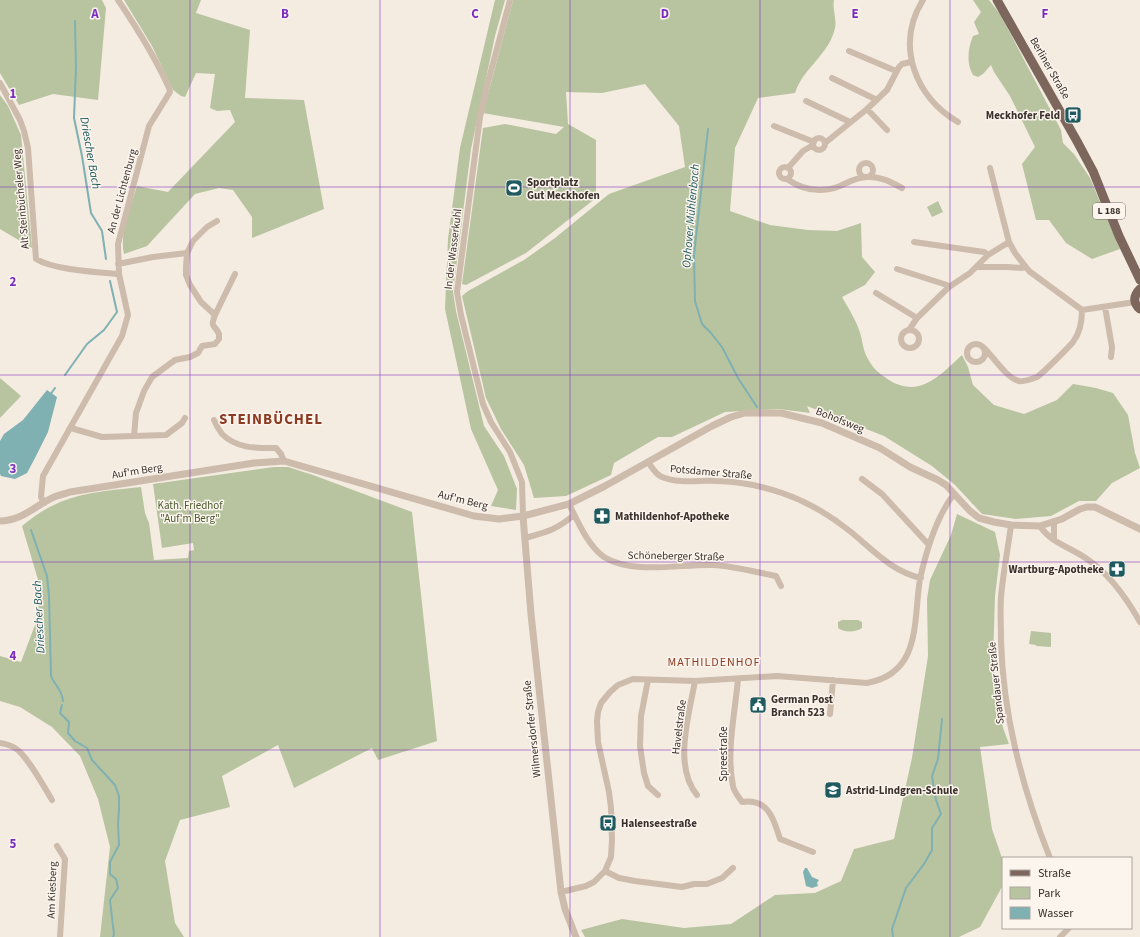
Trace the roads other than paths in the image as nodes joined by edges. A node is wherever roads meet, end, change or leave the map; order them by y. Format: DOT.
graph roads {
  1 [pos="118,0"];
  2 [pos="510,0"];
  3 [pos="923,0"];
  4 [pos="997,0"];
  5 [pos="849,51"];
  6 [pos="912,62"];
  7 [pos="896,71"];
  8 [pos="832,78"];
  9 [pos="0,83"];
  10 [pos="877,100"];
  11 [pos="806,101"];
  12 [pos="867,109"];
  13 [pos="850,122"];
  14 [pos="958,122"];
  15 [pos="774,126"];
  16 [pos="887,130"];
  17 [pos="814,143"];
  18 [pos="788,168"];
  19 [pos="990,168"];
  20 [pos="787,179"];
  21 [pos="902,188"];
  22 [pos="217,221"];
  23 [pos="914,242"];
  24 [pos="1009,242"];
  25 [pos="187,253"];
  26 [pos="988,255"];
  27 [pos="118,264"];
  28 [pos="977,267"];
  29 [pos="1024,267"];
  30 [pos="897,270"];
  31 [pos="119,274"];
  32 [pos="235,274"];
  33 [pos="1140,280"];
  34 [pos="949,287"];
  35 [pos="1140,289"];
  36 [pos="876,293"];
  37 [pos="1137,306"];
  38 [pos="1105,307"];
  39 [pos="1082,310"];
  40 [pos="215,315"];
  41 [pos="917,318"];
  42 [pos="909,330"];
  43 [pos="983,347"];
  44 [pos="1111,358"];
  45 [pos="185,418"];
  46 [pos="214,420"];
  47 [pos="70,428"];
  48 [pos="134,436"];
  49 [pos="284,461"];
  50 [pos="648,462"];
  51 [pos="862,479"];
  52 [pos="954,494"];
  53 [pos="44,503"];
  54 [pos="569,504"];
  55 [pos="574,515"];
  56 [pos="523,516"];
  57 [pos="0,521"];
  58 [pos="1054,522"];
  59 [pos="1011,525"];
  60 [pos="1040,526"];
  61 [pos="1140,529"];
  62 [pos="525,538"];
  63 [pos="1054,539"];
  64 [pos="929,545"];
  65 [pos="920,578"];
  66 [pos="781,586"];
  67 [pos="1140,622"];
  68 [pos="738,679"];
  69 [pos="648,680"];
  70 [pos="833,680"];
  71 [pos="695,681"];
  72 [pos="830,714"];
  73 [pos="0,743"];
  74 [pos="658,795"];
  75 [pos="697,795"];
  76 [pos="52,800"];
  77 [pos="57,846"];
  78 [pos="813,852"];
  79 [pos="1050,857"];
  80 [pos="733,868"];
  81 [pos="605,871"];
  82 [pos="561,892"];
  83 [pos="1068,929"];
  84 [pos="60,937"];
  85 [pos="576,937"];
  86 [pos="1060,937"];
  1 -- 27 [label="street, An der Lichtenburg"];
  2 -- 56 [label="street, In der Wasserkuhl"];
  3 -- 6 [label="street"];
  4 -- 33 [label="main road, Berliner Straße / L 188"];
  5 -- 7 [label="street"];
  6 -- 7 [label="street"];
  6 -- 14 [label="street"];
  7 -- 10 [label="street"];
  8 -- 10 [label="street"];
  9 -- 31 [label="street, Alt Steinbücheler Weg"];
  10 -- 12 [label="street"];
  11 -- 13 [label="street"];
  12 -- 13 [label="street"];
  12 -- 16 [label="street"];
  13 -- 17 [label="street"];
  15 -- 17 [label="street"];
  17 -- 18 [label="street"];
  18 -- 20 [label="street"];
  18 -- 20 [label="street"];
  19 -- 24 [label="street"];
  20 -- 21 [label="street"];
  22 -- 25 [label="street"];
  23 -- 26 [label="street"];
  24 -- 26 [label="street"];
  24 -- 29 [label="street"];
  25 -- 27 [label="street"];
  25 -- 40 [label="street"];
  26 -- 28 [label="street"];
  27 -- 31 [label="street, An der Lichtenburg"];
  28 -- 29 [label="street"];
  28 -- 34 [label="street"];
  29 -- 39 [label="street"];
  30 -- 34 [label="street"];
  31 -- 47 [label="street, An der Lichtenburg"];
  32 -- 40 [label="street"];
  34 -- 41 [label="street"];
  35 -- 37 [label="main road"];
  36 -- 41 [label="street"];
  37 -- 38 [label="street"];
  38 -- 39 [label="street"];
  38 -- 44 [label="street"];
  39 -- 43 [label="street"];
  40 -- 48 [label="street"];
  41 -- 42 [label="street"];
  45 -- 48 [label="street"];
  46 -- 49 [label="street, Auf'm Berg"];
  47 -- 48 [label="street"];
  47 -- 53 [label="street, An der Lichtenburg"];
  49 -- 53 [label="street, Auf'm Berg"];
  49 -- 56 [label="street, Auf'm Berg"];
  50 -- 52 [label="street, Bohofsweg"];
  50 -- 54 [label="street, Bohofsweg"];
  50 -- 65 [label="street, Potsdamer Straße"];
  51 -- 64 [label="street"];
  52 -- 59 [label="street, Bohofsweg"];
  52 -- 64 [label="street"];
  53 -- 57 [label="street, Auf'm Berg"];
  54 -- 55 [label="street, Schöneberger Straße"];
  54 -- 56 [label="street, Bohofsweg"];
  55 -- 62 [label="street"];
  55 -- 66 [label="street, Schöneberger Straße"];
  56 -- 62 [label="street, Wilmersdorfer Straße"];
  58 -- 60 [label="street, Bohofsweg"];
  58 -- 61 [label="street, Bohofsweg"];
  58 -- 63 [label="street"];
  59 -- 60 [label="street, Bohofsweg"];
  59 -- 79 [label="street, Spandauer Straße"];
  60 -- 63 [label="street"];
  62 -- 82 [label="street, Wilmersdorfer Straße"];
  63 -- 67 [label="street"];
  64 -- 65 [label="street"];
  65 -- 70 [label="street"];
  68 -- 70 [label="street"];
  68 -- 71 [label="street"];
  68 -- 78 [label="street, Spreestraße"];
  69 -- 71 [label="street"];
  69 -- 74 [label="street"];
  69 -- 81 [label="street"];
  70 -- 72 [label="street"];
  71 -- 75 [label="street, Havelstraße"];
  73 -- 76 [label="street"];
  77 -- 84 [label="street, Am Kiesberg"];
  80 -- 81 [label="street"];
  81 -- 82 [label="street"];
  82 -- 85 [label="street, Wilmersdorfer Straße"];
  83 -- 86 [label="street"];
}
